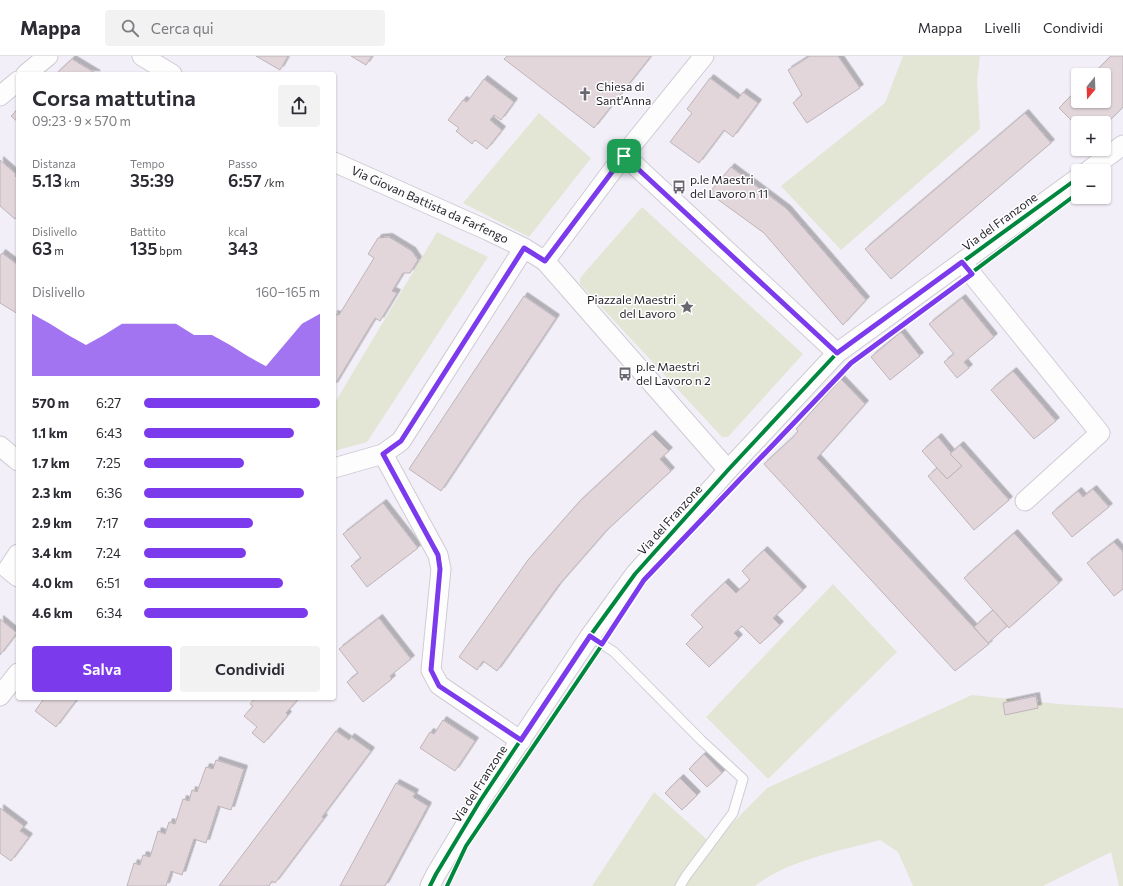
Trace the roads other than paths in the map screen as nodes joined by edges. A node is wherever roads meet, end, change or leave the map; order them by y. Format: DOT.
graph roads {
  1 [pos="48,56"];
  2 [pos="142,56"];
  3 [pos="704,56"];
  4 [pos="28,72"];
  5 [pos="169,72"];
  6 [pos="16,83"];
  7 [pos="0,96"];
  8 [pos="1123,145"];
  9 [pos="624,156"];
  10 [pos="336,163"];
  11 [pos="1097,164"];
  12 [pos="1071,183"];
  13 [pos="524,248"];
  14 [pos="545,261"];
  15 [pos="962,262"];
  16 [pos="837,353"];
  17 [pos="0,446"];
  18 [pos="383,454"];
  19 [pos="16,459"];
  20 [pos="336,467"];
  21 [pos="728,470"];
  22 [pos="1025,501"];
  23 [pos="16,557"];
  24 [pos="16,576"];
  25 [pos="590,636"];
  26 [pos="16,676"];
  27 [pos="0,696"];
  28 [pos="521,740"];
  29 [pos="430,886"];
  30 [pos="680,886"];
  1 -- 4 [label="street"];
  2 -- 5 [label="street"];
  3 -- 9 [label="street"];
  6 -- 7 [label="street"];
  8 -- 11 [label="street"];
  9 -- 14 [label="street"];
  9 -- 16 [label="street"];
  10 -- 13 [label="street, Via Giovan Battista da Farfengo"];
  12 -- 15 [label="street, Via del Franzone"];
  13 -- 14 [label="street, Via Giovan Battista da Farfengo"];
  13 -- 18 [label="street"];
  14 -- 21 [label="street"];
  15 -- 16 [label="street, Via del Franzone"];
  15 -- 22 [label="street"];
  16 -- 21 [label="street"];
  17 -- 19 [label="street"];
  18 -- 20 [label="street"];
  18 -- 28 [label="street"];
  21 -- 25 [label="street, Via del Franzone"];
  23 -- 24 [label="street"];
  25 -- 28 [label="street, Via del Franzone"];
  25 -- 30 [label="lane"];
  26 -- 27 [label="street"];
  28 -- 29 [label="street, Via del Franzone"];
}
